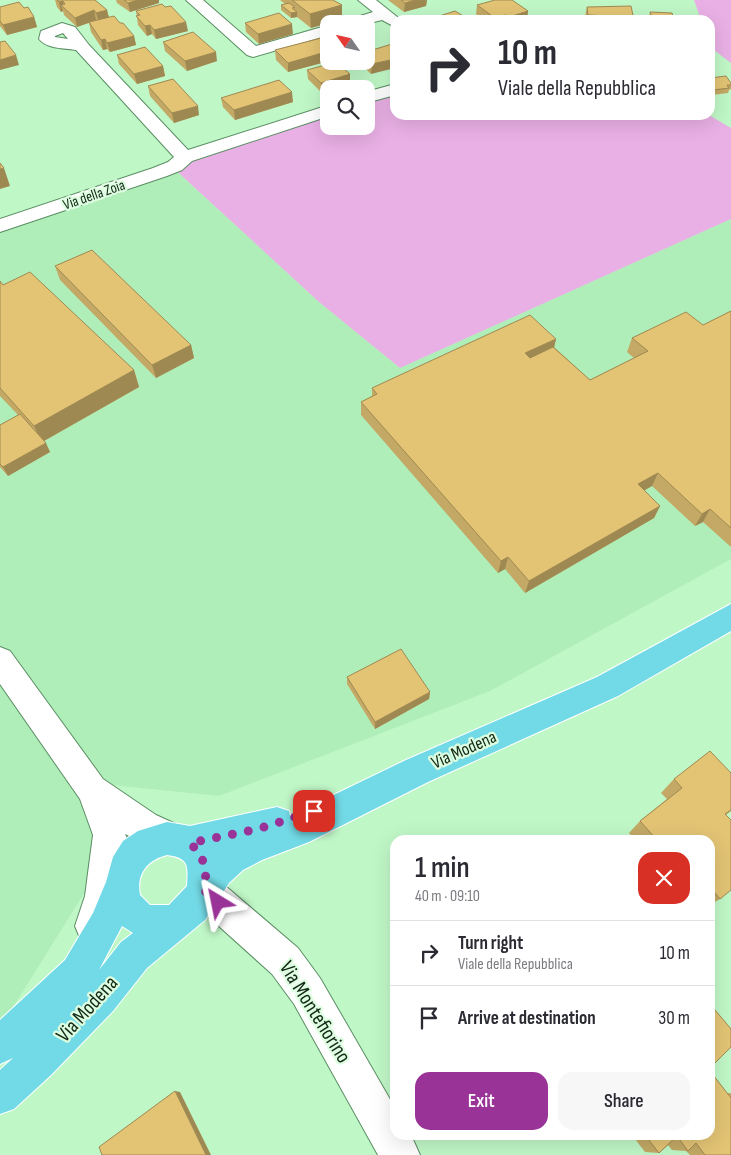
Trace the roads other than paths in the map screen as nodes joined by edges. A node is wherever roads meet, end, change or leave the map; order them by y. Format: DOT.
graph roads {
  1 [pos="194,0"];
  2 [pos="366,0"];
  3 [pos="389,18"];
  4 [pos="375,20"];
  5 [pos="320,33"];
  6 [pos="81,46"];
  7 [pos="390,90"];
  8 [pos="375,95"];
  9 [pos="320,113"];
  10 [pos="185,157"];
  11 [pos="0,226"];
  12 [pos="731,616"];
  13 [pos="0,660"];
  14 [pos="92,790"];
  15 [pos="369,793"];
  16 [pos="108,832"];
  17 [pos="178,840"];
  18 [pos="122,880"];
  19 [pos="204,890"];
  20 [pos="173,922"];
  21 [pos="67,984"];
  22 [pos="0,1045"];
  23 [pos="0,1095"];
  24 [pos="390,1137"];
  25 [pos="391,1140"];
  26 [pos="400,1155"];
  1 -- 5 [label="street"];
  2 -- 3 [label="street"];
  3 -- 4 [label="street"];
  6 -- 10 [label="street"];
  7 -- 8 [label="street"];
  9 -- 10 [label="street, Via della Zoia"];
  10 -- 11 [label="street, Via della Zoia"];
  12 -- 15 [label="main road, Via Modena"];
  13 -- 14 [label="street"];
  14 -- 16 [label="street"];
  14 -- 17 [label="street"];
  15 -- 17 [label="main road"];
  15 -- 19 [label="main road, Via Modena"];
  16 -- 18 [label="street"];
  16 -- 21 [label="street"];
  17 -- 18 [label="main road"];
  17 -- 19 [label="main road"];
  18 -- 20 [label="main road"];
  18 -- 21 [label="main road"];
  19 -- 20 [label="main road"];
  19 -- 24 [label="street, Via Montefiorino"];
  20 -- 23 [label="main road, Via Modena"];
  21 -- 22 [label="main road"];
  25 -- 26 [label="street, Via Montefiorino"];
}
